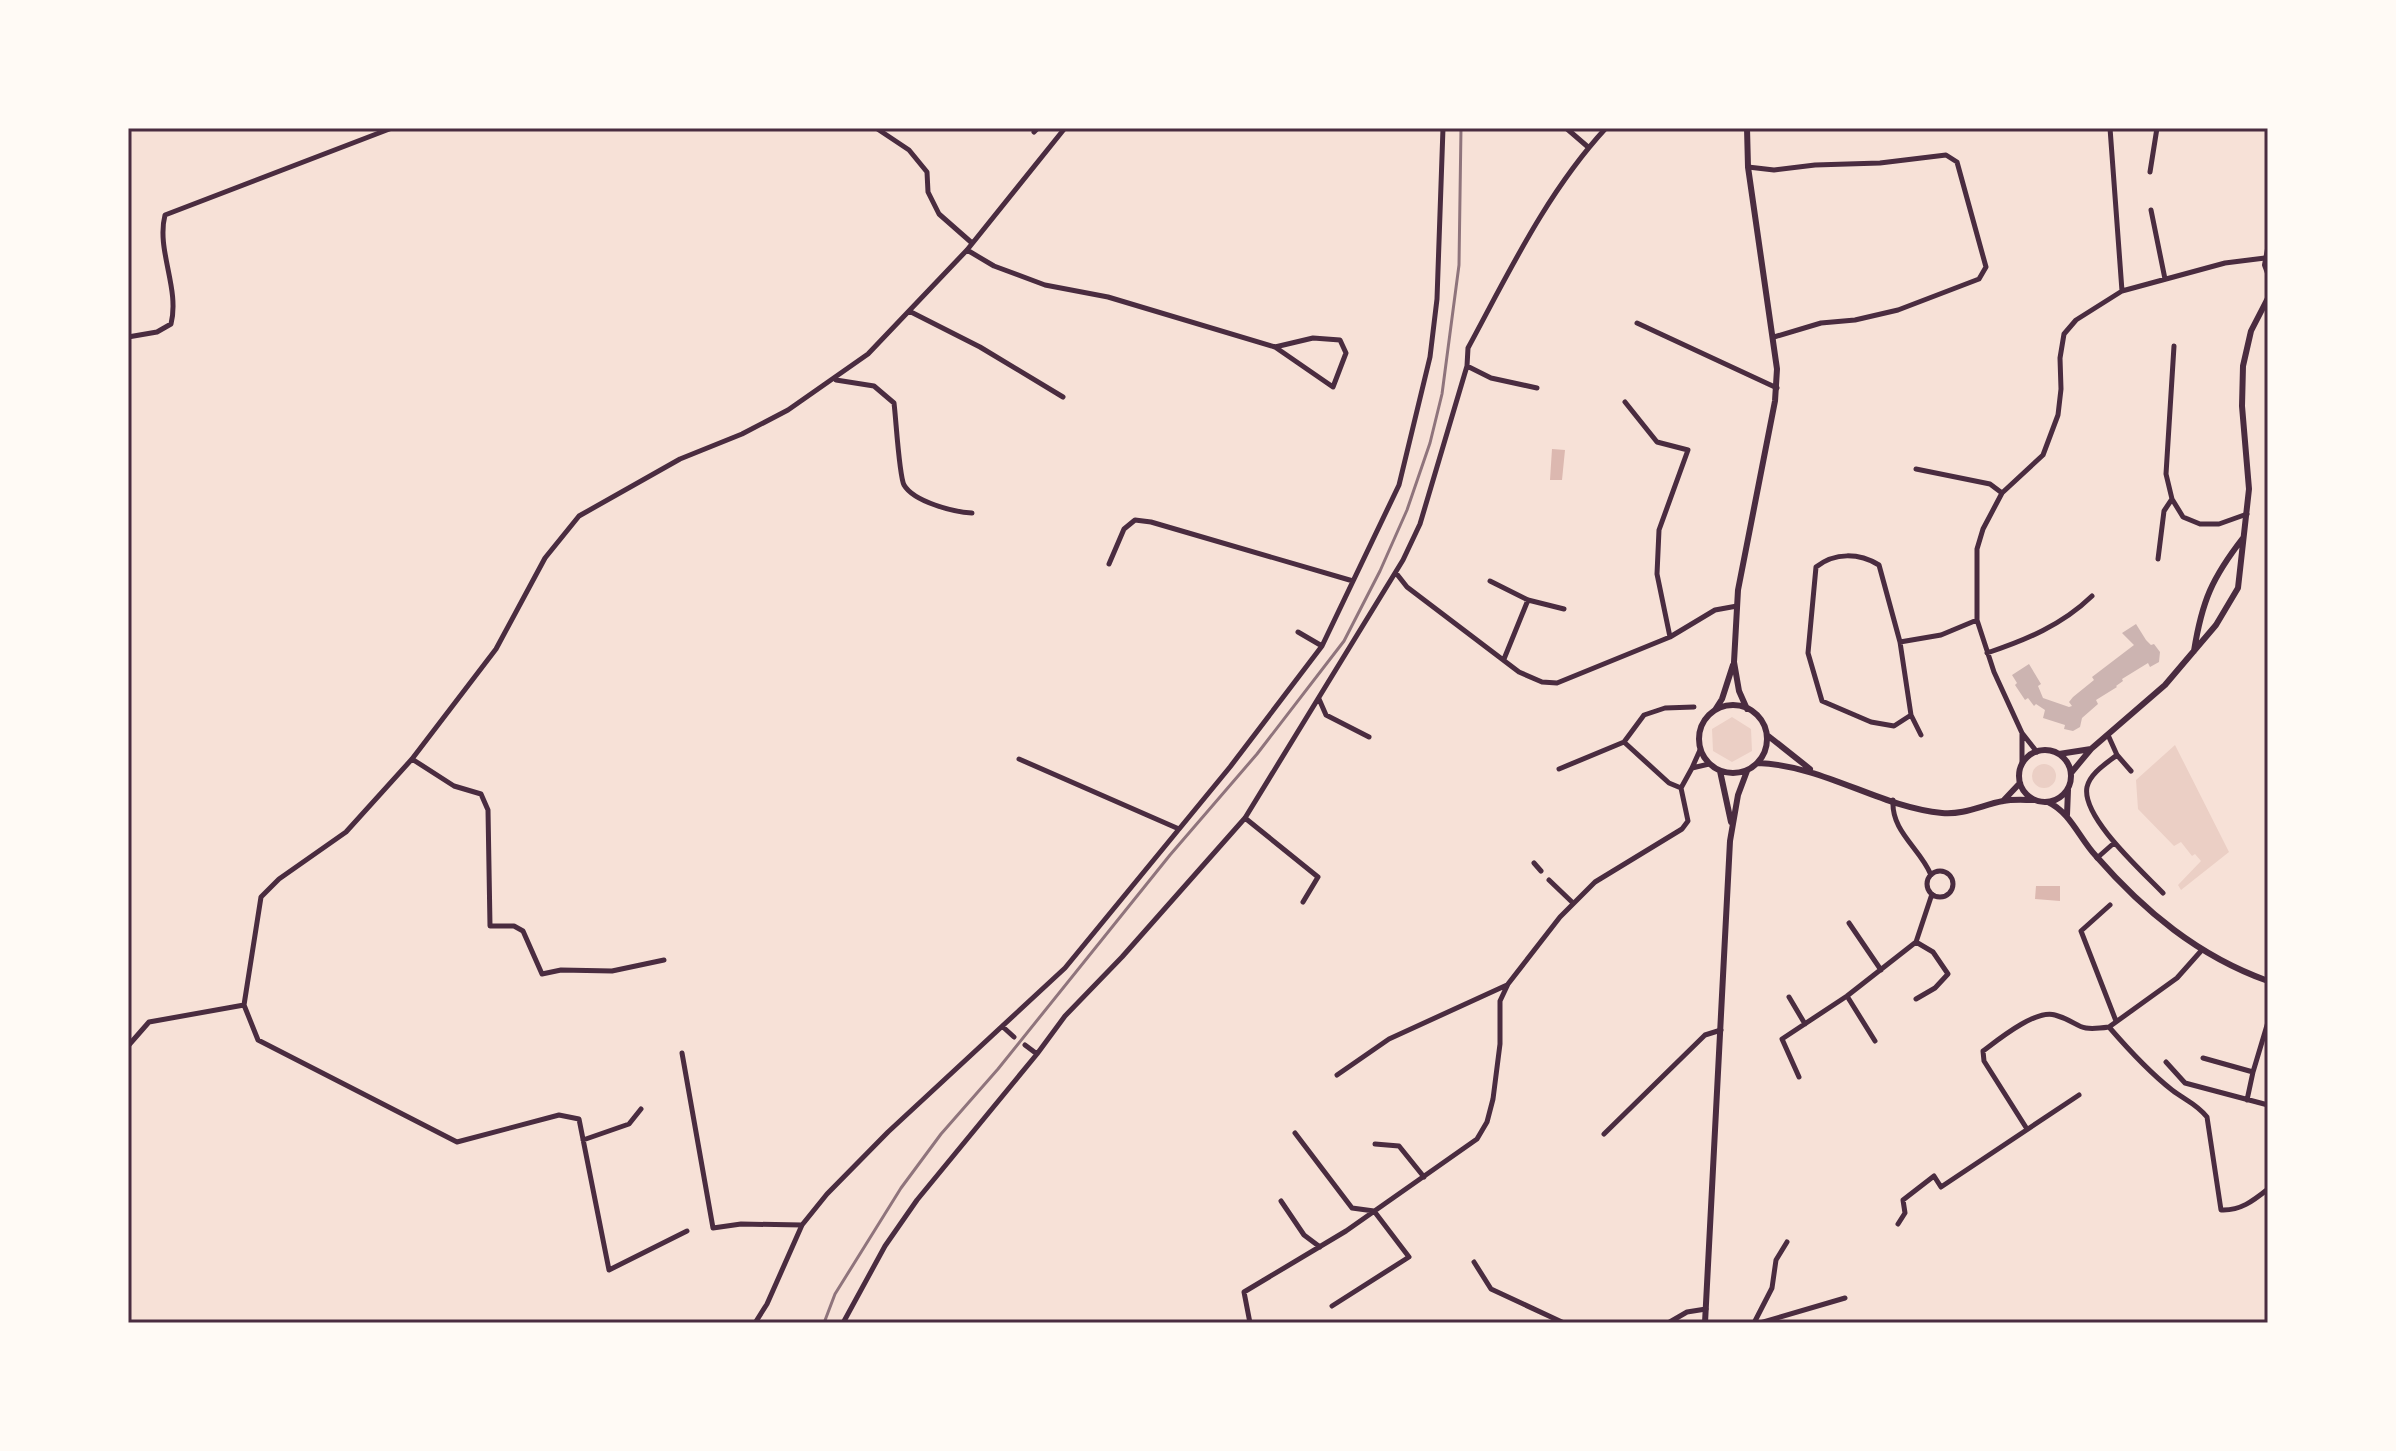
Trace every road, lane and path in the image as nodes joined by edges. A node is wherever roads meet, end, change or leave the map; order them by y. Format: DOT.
graph roads {
  1 [pos="392,128"];
  2 [pos="876,128"];
  3 [pos="1065,128"];
  4 [pos="1443,128"];
  5 [pos="1566,128"];
  6 [pos="1606,128"];
  7 [pos="1747,128"];
  8 [pos="2110,128"];
  9 [pos="2157,128"];
  10 [pos="1588,147"];
  11 [pos="1748,167"];
  12 [pos="2150,172"];
  13 [pos="2151,210"];
  14 [pos="972,243"];
  15 [pos="2268,249"];
  16 [pos="967,250"];
  17 [pos="2265,258"];
  18 [pos="2268,273"];
  19 [pos="2165,279"];
  20 [pos="2122,291"];
  21 [pos="2268,298"];
  22 [pos="909,311"];
  23 [pos="1637,323"];
  24 [pos="128,337"];
  25 [pos="1774,337"];
  26 [pos="2174,346"];
  27 [pos="1275,347"];
  28 [pos="1467,366"];
  29 [pos="835,380"];
  30 [pos="1537,388"];
  31 [pos="1777,388"];
  32 [pos="1063,397"];
  33 [pos="1625,402"];
  34 [pos="1916,469"];
  35 [pos="2002,493"];
  36 [pos="2172,499"];
  37 [pos="972,513"];
  38 [pos="2247,514"];
  39 [pos="2245,536"];
  40 [pos="2158,559"];
  41 [pos="1109,564"];
  42 [pos="1396,573"];
  43 [pos="1353,581"];
  44 [pos="1490,581"];
  45 [pos="2092,596"];
  46 [pos="1528,600"];
  47 [pos="1737,606"];
  48 [pos="1564,609"];
  49 [pos="1977,620"];
  50 [pos="1298,632"];
  51 [pos="1670,637"];
  52 [pos="1900,642"];
  53 [pos="1322,646"];
  54 [pos="2194,651"];
  55 [pos="1987,653"];
  56 [pos="1504,659"];
  57 [pos="1734,662"];
  58 [pos="1318,698"];
  59 [pos="1694,707"];
  60 [pos="1747,709"];
  61 [pos="1715,710"];
  62 [pos="1911,715"];
  63 [pos="2022,733"];
  64 [pos="1767,735"];
  65 [pos="1921,735"];
  66 [pos="2108,735"];
  67 [pos="1369,737"];
  68 [pos="1624,742"];
  69 [pos="2091,749"];
  70 [pos="1700,750"];
  71 [pos="2037,752"];
  72 [pos="2059,754"];
  73 [pos="2117,755"];
  74 [pos="412,759"];
  75 [pos="1019,759"];
  76 [pos="1758,763"];
  77 [pos="1709,764"];
  78 [pos="2022,764"];
  79 [pos="1692,768"];
  80 [pos="1559,769"];
  81 [pos="1720,771"];
  82 [pos="1747,771"];
  83 [pos="1812,771"];
  84 [pos="2131,771"];
  85 [pos="2071,773"];
  86 [pos="2020,783"];
  87 [pos="1681,788"];
  88 [pos="2068,788"];
  89 [pos="1893,800"];
  90 [pos="2034,800"];
  91 [pos="2003,801"];
  92 [pos="2048,802"];
  93 [pos="2067,815"];
  94 [pos="1245,818"];
  95 [pos="1731,823"];
  96 [pos="1179,829"];
  97 [pos="2115,843"];
  98 [pos="2097,858"];
  99 [pos="1925,861"];
  100 [pos="1534,863"];
  101 [pos="1541,871"];
  102 [pos="1943,871"];
  103 [pos="1931,875"];
  104 [pos="1549,880"];
  105 [pos="2163,893"];
  106 [pos="1932,894"];
  107 [pos="1945,896"];
  108 [pos="1303,902"];
  109 [pos="1573,903"];
  110 [pos="2110,905"];
  111 [pos="1930,907"];
  112 [pos="1849,923"];
  113 [pos="1916,942"];
  114 [pos="2201,951"];
  115 [pos="664,960"];
  116 [pos="1881,970"];
  117 [pos="2268,981"];
  118 [pos="1508,984"];
  119 [pos="1847,996"];
  120 [pos="1789,997"];
  121 [pos="1916,999"];
  122 [pos="244,1005"];
  123 [pos="2116,1021"];
  124 [pos="2268,1022"];
  125 [pos="1805,1024"];
  126 [pos="1003,1027"];
  127 [pos="2109,1027"];
  128 [pos="1721,1030"];
  129 [pos="1014,1037"];
  130 [pos="1875,1041"];
  131 [pos="1025,1045"];
  132 [pos="128,1046"];
  133 [pos="682,1053"];
  134 [pos="1037,1054"];
  135 [pos="2203,1058"];
  136 [pos="2166,1062"];
  137 [pos="2253,1072"];
  138 [pos="1337,1075"];
  139 [pos="1799,1077"];
  140 [pos="2079,1095"];
  141 [pos="2247,1100"];
  142 [pos="2268,1105"];
  143 [pos="641,1109"];
  144 [pos="2027,1129"];
  145 [pos="1295,1133"];
  146 [pos="1604,1134"];
  147 [pos="583,1140"];
  148 [pos="1375,1144"];
  149 [pos="1424,1177"];
  150 [pos="2268,1189"];
  151 [pos="1281,1201"];
  152 [pos="1374,1211"];
  153 [pos="1898,1224"];
  154 [pos="802,1225"];
  155 [pos="687,1231"];
  156 [pos="1787,1242"];
  157 [pos="1320,1247"];
  158 [pos="1474,1262"];
  159 [pos="1845,1298"];
  160 [pos="1332,1306"];
  161 [pos="1707,1309"];
  162 [pos="755,1323"];
  163 [pos="843,1323"];
  164 [pos="1250,1323"];
  165 [pos="1564,1323"];
  166 [pos="1668,1323"];
  167 [pos="1705,1323"];
  168 [pos="1754,1323"];
  169 [pos="1760,1323"];
  1 -- 24 [label="street"];
  2 -- 14 [label="street"];
  3 -- 14 [label="street"];
  4 -- 43 [label="street"];
  5 -- 10 [label="street"];
  6 -- 10 [label="street"];
  7 -- 11 [label="street"];
  8 -- 20 [label="street"];
  9 -- 12 [label="street"];
  10 -- 28 [label="street"];
  11 -- 25 [label="street"];
  11 -- 25 [label="street"];
  13 -- 19 [label="street"];
  14 -- 16 [label="street"];
  15 -- 17 [label="street"];
  16 -- 22 [label="street"];
  16 -- 27 [label="street"];
  17 -- 18 [label="street"];
  17 -- 19 [label="street"];
  19 -- 20 [label="street"];
  20 -- 35 [label="street"];
  21 -- 38 [label="street"];
  22 -- 29 [label="street"];
  22 -- 32 [label="street"];
  23 -- 31 [label="street"];
  25 -- 31 [label="street"];
  26 -- 36 [label="street"];
  27 -- 27 [label="street"];
  28 -- 30 [label="street"];
  28 -- 42 [label="street"];
  29 -- 37 [label="street"];
  29 -- 74 [label="street"];
  31 -- 47 [label="street"];
  33 -- 51 [label="street"];
  34 -- 35 [label="street"];
  35 -- 49 [label="street"];
  36 -- 38 [label="street"];
  36 -- 40 [label="street"];
  38 -- 39 [label="street"];
  39 -- 54 [label="street"];
  39 -- 54 [label="street"];
  41 -- 43 [label="street"];
  42 -- 56 [label="street"];
  42 -- 58 [label="street"];
  43 -- 53 [label="street"];
  44 -- 46 [label="street"];
  45 -- 55 [label="street"];
  46 -- 48 [label="street"];
  46 -- 56 [label="street"];
  47 -- 51 [label="street"];
  47 -- 57 [label="street"];
  49 -- 52 [label="street"];
  49 -- 55 [label="street"];
  50 -- 53 [label="street"];
  51 -- 56 [label="street"];
  52 -- 62 [label="street"];
  52 -- 62 [label="street"];
  53 -- 96 [label="street"];
  54 -- 66 [label="street"];
  55 -- 63 [label="street"];
  57 -- 60 [label="street"];
  57 -- 61 [label="street"];
  58 -- 67 [label="street"];
  58 -- 94 [label="street"];
  59 -- 68 [label="street"];
  60 -- 61 [label="street"];
  60 -- 64 [label="street"];
  61 -- 70 [label="street"];
  62 -- 65 [label="street"];
  63 -- 71 [label="street"];
  63 -- 78 [label="street"];
  64 -- 76 [label="street"];
  64 -- 83 [label="street"];
  66 -- 69 [label="street"];
  66 -- 73 [label="street"];
  68 -- 80 [label="street"];
  68 -- 87 [label="street"];
  69 -- 72 [label="street"];
  69 -- 85 [label="street"];
  70 -- 77 [label="street"];
  70 -- 79 [label="street"];
  71 -- 72 [label="street"];
  71 -- 78 [label="street"];
  72 -- 85 [label="street"];
  73 -- 84 [label="street"];
  73 -- 97 [label="street"];
  74 -- 115 [label="street"];
  74 -- 122 [label="street"];
  75 -- 96 [label="street"];
  76 -- 82 [label="street"];
  76 -- 83 [label="street"];
  77 -- 79 [label="street"];
  77 -- 81 [label="street"];
  78 -- 86 [label="street"];
  79 -- 87 [label="street"];
  81 -- 82 [label="street"];
  81 -- 95 [label="street"];
  82 -- 95 [label="street"];
  83 -- 89 [label="street"];
  85 -- 88 [label="street"];
  86 -- 90 [label="street"];
  86 -- 91 [label="street"];
  87 -- 109 [label="street"];
  88 -- 92 [label="street"];
  88 -- 93 [label="street"];
  89 -- 91 [label="street"];
  89 -- 99 [label="street"];
  90 -- 91 [label="street"];
  90 -- 92 [label="street"];
  92 -- 93 [label="street"];
  93 -- 98 [label="street"];
  94 -- 108 [label="street"];
  94 -- 134 [label="street"];
  95 -- 128 [label="street"];
  96 -- 126 [label="street"];
  97 -- 98 [label="street"];
  97 -- 105 [label="street"];
  98 -- 114 [label="street"];
  99 -- 102 [label="street"];
  99 -- 103 [label="street"];
  100 -- 101 [label="street"];
  102 -- 103 [label="street"];
  102 -- 107 [label="street"];
  103 -- 106 [label="street"];
  104 -- 109 [label="street"];
  106 -- 107 [label="street"];
  106 -- 111 [label="street"];
  107 -- 111 [label="street"];
  109 -- 118 [label="street"];
  110 -- 123 [label="street"];
  111 -- 113 [label="street"];
  112 -- 116 [label="street"];
  113 -- 116 [label="street"];
  113 -- 121 [label="street"];
  114 -- 117 [label="street"];
  114 -- 123 [label="street"];
  116 -- 119 [label="street"];
  118 -- 138 [label="street"];
  118 -- 149 [label="street"];
  119 -- 125 [label="street"];
  119 -- 130 [label="street"];
  120 -- 125 [label="street"];
  122 -- 132 [label="street"];
  122 -- 147 [label="street"];
  123 -- 127 [label="street"];
  124 -- 137 [label="street"];
  125 -- 139 [label="street"];
  126 -- 129 [label="street"];
  126 -- 154 [label="street"];
  127 -- 144 [label="street"];
  127 -- 150 [label="street"];
  128 -- 146 [label="street"];
  128 -- 161 [label="street"];
  131 -- 134 [label="street"];
  133 -- 154 [label="street"];
  134 -- 163 [label="street"];
  135 -- 137 [label="street"];
  136 -- 141 [label="street"];
  137 -- 141 [label="street"];
  140 -- 144 [label="street"];
  141 -- 142 [label="street"];
  143 -- 147 [label="street"];
  144 -- 153 [label="street"];
  145 -- 152 [label="street"];
  147 -- 155 [label="street"];
  148 -- 149 [label="street"];
  149 -- 152 [label="street"];
  151 -- 157 [label="street"];
  152 -- 157 [label="street"];
  152 -- 160 [label="street"];
  154 -- 162 [label="street"];
  156 -- 168 [label="street"];
  157 -- 164 [label="street"];
  158 -- 165 [label="street"];
  159 -- 169 [label="street"];
  161 -- 166 [label="street"];
  161 -- 167 [label="street"];
}
